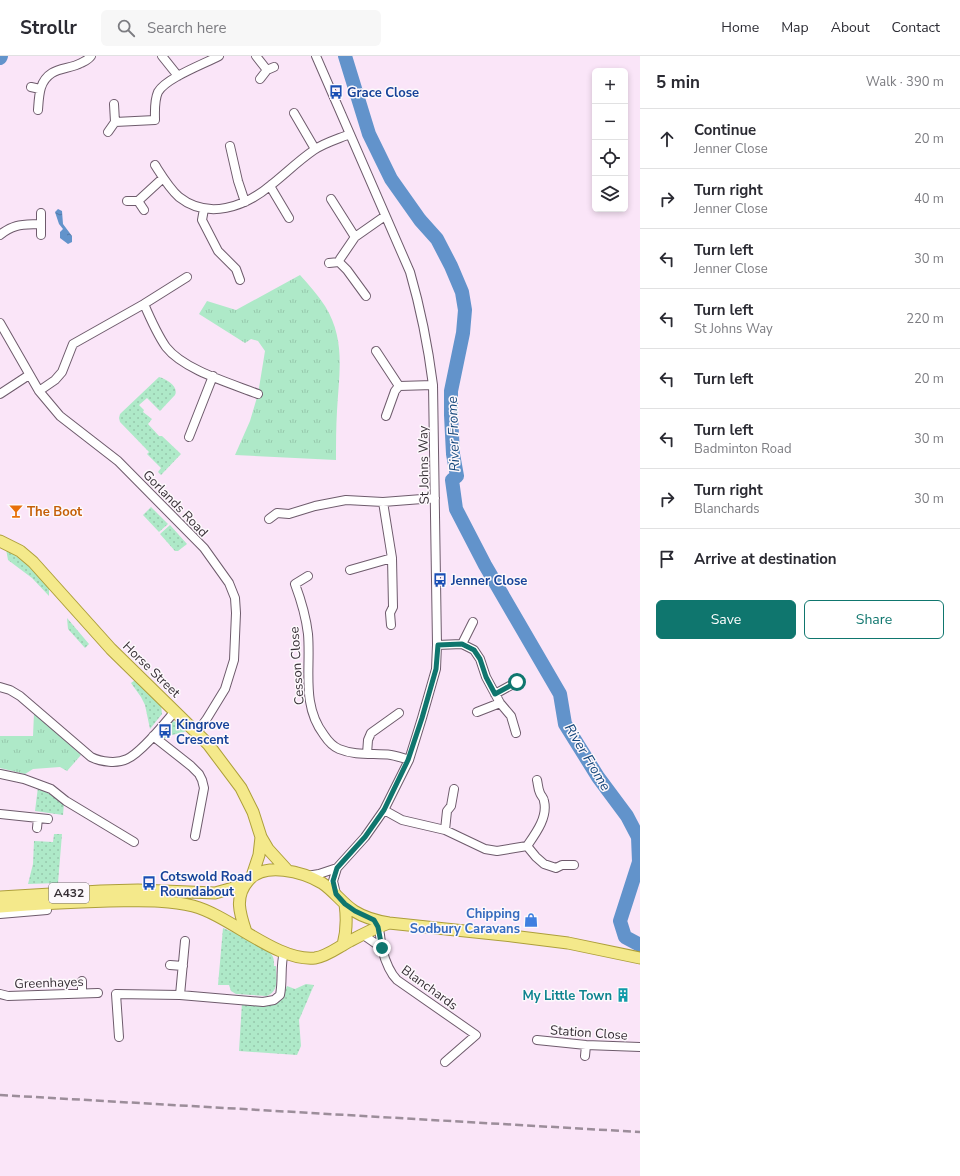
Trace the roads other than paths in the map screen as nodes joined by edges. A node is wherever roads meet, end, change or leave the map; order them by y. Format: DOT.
graph roads {
  1 [pos="91,56"];
  2 [pos="162,56"];
  3 [pos="219,56"];
  4 [pos="256,56"];
  5 [pos="316,56"];
  6 [pos="178,76"];
  7 [pos="260,79"];
  8 [pos="31,87"];
  9 [pos="40,90"];
  10 [pos="114,104"];
  11 [pos="38,110"];
  12 [pos="294,114"];
  13 [pos="115,122"];
  14 [pos="108,132"];
  15 [pos="350,134"];
  16 [pos="230,146"];
  17 [pos="316,149"];
  18 [pos="155,165"];
  19 [pos="163,178"];
  20 [pos="270,186"];
  21 [pos="331,198"];
  22 [pos="127,201"];
  23 [pos="138,201"];
  24 [pos="245,202"];
  25 [pos="204,209"];
  26 [pos="144,210"];
  27 [pos="41,213"];
  28 [pos="385,216"];
  29 [pos="289,218"];
  30 [pos="41,224"];
  31 [pos="0,235"];
  32 [pos="41,235"];
  33 [pos="355,237"];
  34 [pos="339,262"];
  35 [pos="329,263"];
  36 [pos="186,277"];
  37 [pos="240,280"];
  38 [pos="366,296"];
  39 [pos="144,304"];
  40 [pos="0,323"];
  41 [pos="376,351"];
  42 [pos="29,375"];
  43 [pos="213,376"];
  44 [pos="433,385"];
  45 [pos="398,386"];
  46 [pos="39,390"];
  47 [pos="0,394"];
  48 [pos="258,394"];
  49 [pos="386,416"];
  50 [pos="189,437"];
  51 [pos="435,498"];
  52 [pos="383,502"];
  53 [pos="269,519"];
  54 [pos="0,541"];
  55 [pos="392,558"];
  56 [pos="350,570"];
  57 [pos="308,576"];
  58 [pos="473,622"];
  59 [pos="391,625"];
  60 [pos="462,644"];
  61 [pos="438,645"];
  62 [pos="517,682"];
  63 [pos="0,687"];
  64 [pos="495,694"];
  65 [pos="500,703"];
  66 [pos="175,711"];
  67 [pos="477,712"];
  68 [pos="399,713"];
  69 [pos="513,724"];
  70 [pos="504,727"];
  71 [pos="197,732"];
  72 [pos="516,733"];
  73 [pos="153,736"];
  74 [pos="367,754"];
  75 [pos="408,760"];
  76 [pos="0,774"];
  77 [pos="537,780"];
  78 [pos="454,789"];
  79 [pos="384,810"];
  80 [pos="0,814"];
  81 [pos="38,818"];
  82 [pos="48,819"];
  83 [pos="37,828"];
  84 [pos="445,830"];
  85 [pos="196,836"];
  86 [pos="261,837"];
  87 [pos="134,842"];
  88 [pos="527,846"];
  89 [pos="574,865"];
  90 [pos="337,868"];
  91 [pos="288,870"];
  92 [pos="306,876"];
  93 [pos="248,880"];
  94 [pos="336,894"];
  95 [pos="0,897"];
  96 [pos="345,904"];
  97 [pos="0,907"];
  98 [pos="47,910"];
  99 [pos="0,914"];
  100 [pos="380,923"];
  101 [pos="246,932"];
  102 [pos="362,934"];
  103 [pos="185,942"];
  104 [pos="343,945"];
  105 [pos="382,948"];
  106 [pos="284,952"];
  107 [pos="640,958"];
  108 [pos="170,965"];
  109 [pos="183,966"];
  110 [pos="82,981"];
  111 [pos="82,993"];
  112 [pos="98,993"];
  113 [pos="0,994"];
  114 [pos="180,995"];
  115 [pos="118,1037"];
  116 [pos="537,1040"];
  117 [pos="586,1045"];
  118 [pos="640,1047"];
  119 [pos="585,1056"];
  120 [pos="445,1062"];
  1 -- 9 [label="street"];
  2 -- 6 [label="street"];
  3 -- 6 [label="street"];
  4 -- 7 [label="street"];
  5 -- 15 [label="street, St Johns Way"];
  6 -- 13 [label="street"];
  8 -- 9 [label="street"];
  9 -- 11 [label="street"];
  10 -- 13 [label="street"];
  12 -- 17 [label="street"];
  13 -- 14 [label="street"];
  15 -- 17 [label="street"];
  15 -- 28 [label="street, St Johns Way"];
  16 -- 24 [label="street"];
  17 -- 20 [label="street"];
  18 -- 19 [label="street"];
  19 -- 23 [label="street"];
  19 -- 25 [label="street"];
  20 -- 24 [label="street"];
  20 -- 29 [label="street"];
  21 -- 33 [label="street"];
  22 -- 23 [label="street"];
  23 -- 26 [label="street"];
  24 -- 25 [label="street"];
  25 -- 37 [label="street"];
  27 -- 30 [label="street"];
  28 -- 33 [label="street"];
  28 -- 44 [label="street, St Johns Way"];
  30 -- 31 [label="street"];
  30 -- 32 [label="street"];
  33 -- 34 [label="street"];
  34 -- 35 [label="street"];
  34 -- 38 [label="street"];
  36 -- 39 [label="street"];
  39 -- 43 [label="street"];
  39 -- 46 [label="street"];
  40 -- 42 [label="street, Gorlands Road"];
  41 -- 45 [label="street"];
  42 -- 46 [label="street, Gorlands Road"];
  42 -- 47 [label="street"];
  43 -- 48 [label="street"];
  43 -- 50 [label="street"];
  44 -- 45 [label="street"];
  44 -- 51 [label="street, St Johns Way"];
  45 -- 49 [label="street"];
  46 -- 71 [label="street, Gorlands Road"];
  51 -- 52 [label="street"];
  51 -- 61 [label="street, St Johns Way"];
  52 -- 53 [label="street"];
  52 -- 55 [label="street"];
  54 -- 66 [label="main road, Horse Street"];
  55 -- 56 [label="street"];
  55 -- 59 [label="street"];
  57 -- 74 [label="street, Cesson Close"];
  58 -- 60 [label="street"];
  60 -- 61 [label="street"];
  60 -- 64 [label="street"];
  61 -- 75 [label="street, St Johns Way"];
  62 -- 64 [label="street"];
  63 -- 73 [label="street"];
  64 -- 65 [label="street"];
  65 -- 67 [label="street"];
  65 -- 69 [label="street"];
  66 -- 71 [label="main road, Horse Street"];
  66 -- 73 [label="street"];
  68 -- 74 [label="street"];
  69 -- 70 [label="street"];
  69 -- 72 [label="street"];
  71 -- 86 [label="main road, Horse Street"];
  73 -- 85 [label="street"];
  74 -- 75 [label="street, Cesson Close"];
  75 -- 79 [label="street, St Johns Way"];
  76 -- 87 [label="street"];
  77 -- 88 [label="street"];
  78 -- 84 [label="street"];
  79 -- 84 [label="street"];
  79 -- 90 [label="street, St Johns Way"];
  80 -- 81 [label="street"];
  81 -- 82 [label="street"];
  81 -- 83 [label="street"];
  84 -- 88 [label="street"];
  86 -- 91 [label="main road, Horse Street"];
  86 -- 93 [label="main road, Horse Street"];
  88 -- 89 [label="street"];
  90 -- 92 [label="street, St Johns Way"];
  90 -- 94 [label="street"];
  91 -- 92 [label="main road, A432"];
  91 -- 93 [label="main road, A432"];
  92 -- 94 [label="main road, A432"];
  93 -- 95 [label="main road, A432"];
  93 -- 101 [label="main road"];
  94 -- 96 [label="main road, A432"];
  96 -- 100 [label="main road, A432"];
  96 -- 104 [label="main road"];
  97 -- 101 [label="main road, A432"];
  98 -- 99 [label="street"];
  100 -- 102 [label="main road, A432"];
  100 -- 105 [label="street, Blanchards"];
  100 -- 107 [label="main road, A432"];
  101 -- 106 [label="main road, A432"];
  102 -- 104 [label="main road, A432"];
  102 -- 105 [label="street"];
  103 -- 109 [label="street"];
  104 -- 106 [label="main road, A432"];
  105 -- 120 [label="street, Blanchards"];
  106 -- 114 [label="street"];
  108 -- 109 [label="street"];
  109 -- 114 [label="street"];
  110 -- 111 [label="street"];
  111 -- 112 [label="street, Greenhayes"];
  111 -- 113 [label="street, Greenhayes"];
  114 -- 115 [label="street"];
  116 -- 117 [label="street, Station Close"];
  117 -- 118 [label="street, Station Close"];
  117 -- 119 [label="street"];
}
